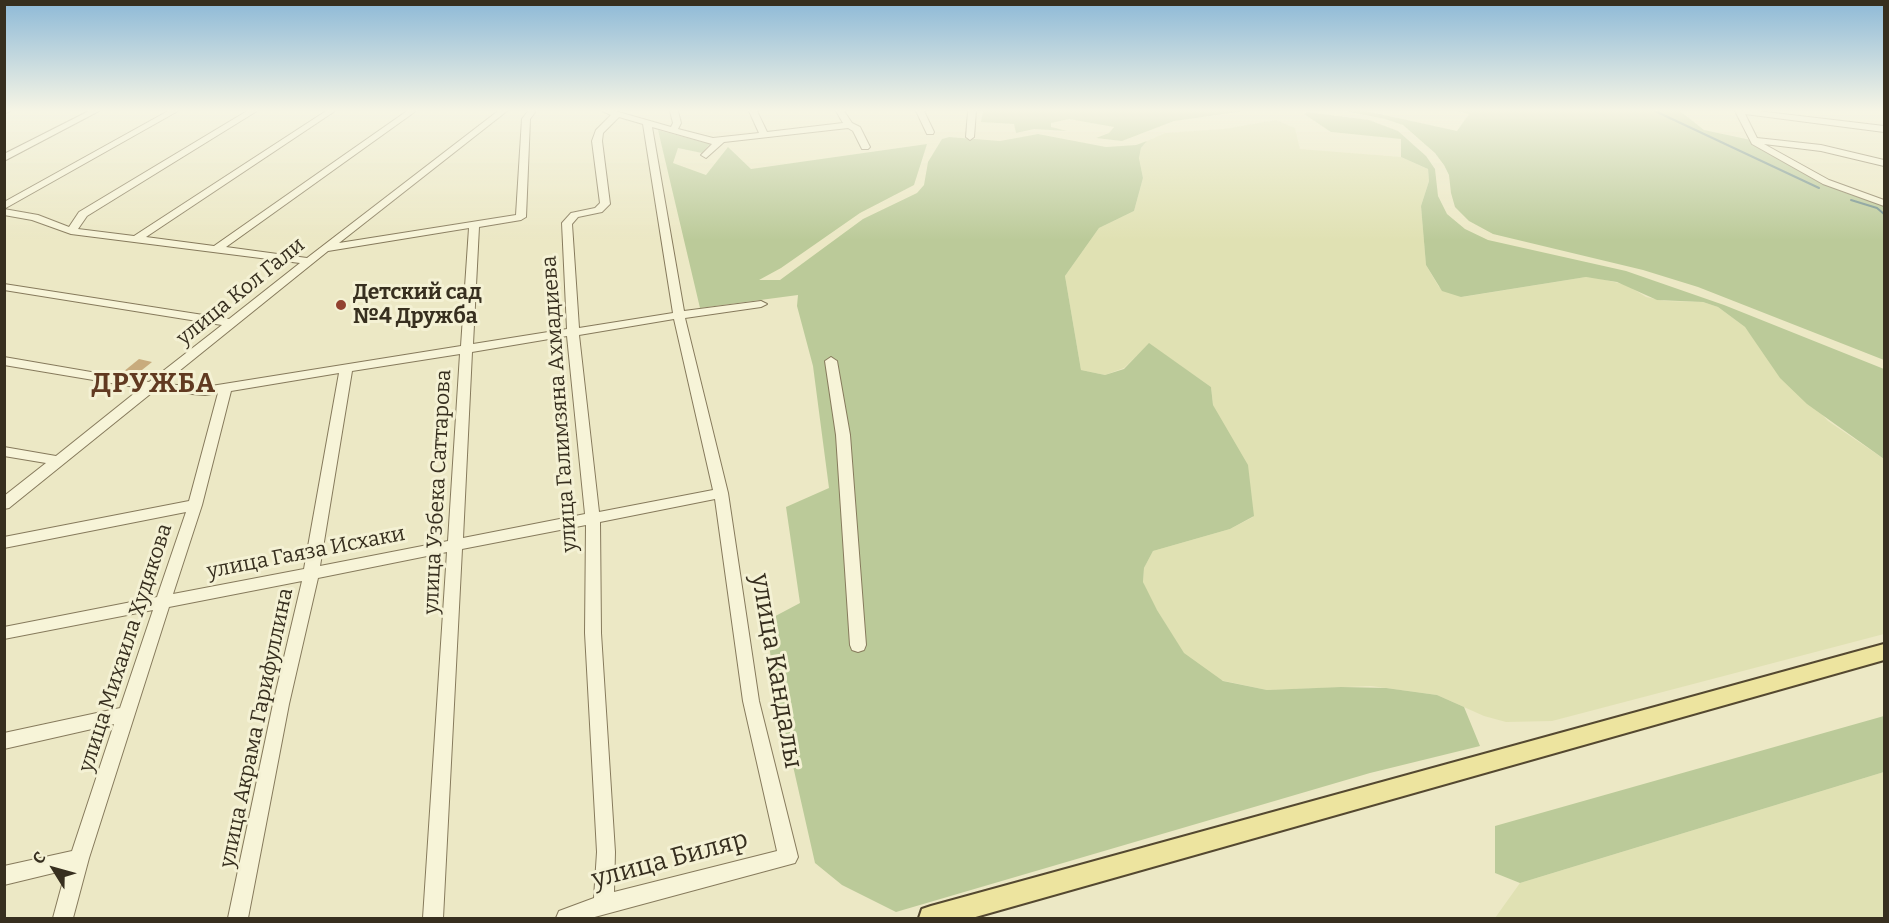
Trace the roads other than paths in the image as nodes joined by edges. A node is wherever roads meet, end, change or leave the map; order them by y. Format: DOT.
graph roads {
  1 [pos="97,154"];
  2 [pos="182,154"];
  3 [pos="266,154"];
  4 [pos="351,154"];
  5 [pos="447,154"];
  6 [pos="524,154"];
  7 [pos="599,154"];
  8 [pos="652,154"];
  9 [pos="1776,154"];
  10 [pos="1847,154"];
  11 [pos="1884,163"];
  12 [pos="1884,203"];
  13 [pos="4,206"];
  14 [pos="4,212"];
  15 [pos="474,224"];
  16 [pos="71,231"];
  17 [pos="138,238"];
  18 [pos="325,248"];
  19 [pos="217,249"];
  20 [pos="309,261"];
  21 [pos="4,287"];
  22 [pos="761,304"];
  23 [pos="679,315"];
  24 [pos="234,323"];
  25 [pos="573,333"];
  26 [pos="468,350"];
  27 [pos="4,361"];
  28 [pos="831,361"];
  29 [pos="346,370"];
  30 [pos="155,386"];
  31 [pos="225,388"];
  32 [pos="4,451"];
  33 [pos="59,461"];
  34 [pos="721,493"];
  35 [pos="4,504"];
  36 [pos="195,505"];
  37 [pos="593,518"];
  38 [pos="4,543"];
  39 [pos="456,545"];
  40 [pos="311,573"];
  41 [pos="163,603"];
  42 [pos="4,633"];
  43 [pos="858,645"];
  44 [pos="1881,653"];
  45 [pos="128,714"];
  46 [pos="4,741"];
  47 [pos="788,857"];
  48 [pos="79,858"];
  49 [pos="4,876"];
  50 [pos="604,904"];
  51 [pos="63,918"];
  52 [pos="238,918"];
  53 [pos="433,918"];
  54 [pos="566,918"];
  55 [pos="931,918"];
  1 -- 13 [label="street"];
  2 -- 16 [label="street"];
  3 -- 17 [label="street"];
  4 -- 19 [label="street"];
  5 -- 18 [label="street, улица Кол Гали"];
  6 -- 15 [label="street"];
  7 -- 25 [label="street, улица Галимзяна Ахмадиева"];
  8 -- 23 [label="street, улица Кандалы"];
  9 -- 12 [label="street"];
  10 -- 11 [label="street"];
  14 -- 16 [label="street"];
  15 -- 18 [label="street"];
  15 -- 26 [label="street, улица Узбека Саттарова"];
  16 -- 17 [label="street"];
  17 -- 19 [label="street"];
  18 -- 20 [label="street, улица Кол Гали"];
  19 -- 20 [label="street"];
  20 -- 24 [label="street, улица Кол Гали"];
  21 -- 24 [label="street"];
  22 -- 23 [label="street"];
  23 -- 25 [label="street"];
  23 -- 34 [label="street, улица Кандалы"];
  24 -- 30 [label="street, улица Кол Гали"];
  25 -- 26 [label="street"];
  25 -- 37 [label="street, улица Галимзяна Ахмадиева"];
  26 -- 29 [label="street"];
  26 -- 39 [label="street, улица Узбека Саттарова"];
  27 -- 30 [label="street"];
  28 -- 43 [label="street"];
  29 -- 31 [label="street"];
  29 -- 40 [label="street, улица Акрама Гарифуллина"];
  30 -- 31 [label="street"];
  30 -- 33 [label="street, улица Кол Гали"];
  31 -- 36 [label="street, улица Михаила Худякова"];
  32 -- 33 [label="street"];
  33 -- 35 [label="street, улица Кол Гали"];
  34 -- 37 [label="street, улица Гаяза Исхаки"];
  34 -- 47 [label="street, улица Кандалы"];
  36 -- 38 [label="street"];
  36 -- 41 [label="street, улица Михаила Худякова"];
  37 -- 39 [label="street, улица Гаяза Исхаки"];
  37 -- 50 [label="street, улица Галимзяна Ахмадиева"];
  39 -- 40 [label="street, улица Гаяза Исхаки"];
  39 -- 53 [label="street, улица Узбека Саттарова"];
  40 -- 41 [label="street, улица Гаяза Исхаки"];
  40 -- 52 [label="street, улица Акрама Гарифуллина"];
  41 -- 42 [label="street, улица Гаяза Исхаки"];
  41 -- 45 [label="street, улица Михаила Худякова"];
  44 -- 55 [label="main road"];
  45 -- 46 [label="street"];
  45 -- 48 [label="street, улица Михаила Худякова"];
  47 -- 50 [label="street, улица Биляр"];
  48 -- 49 [label="street"];
  48 -- 51 [label="street, улица Михаила Худякова"];
  50 -- 54 [label="street, улица Биляр"];
}
